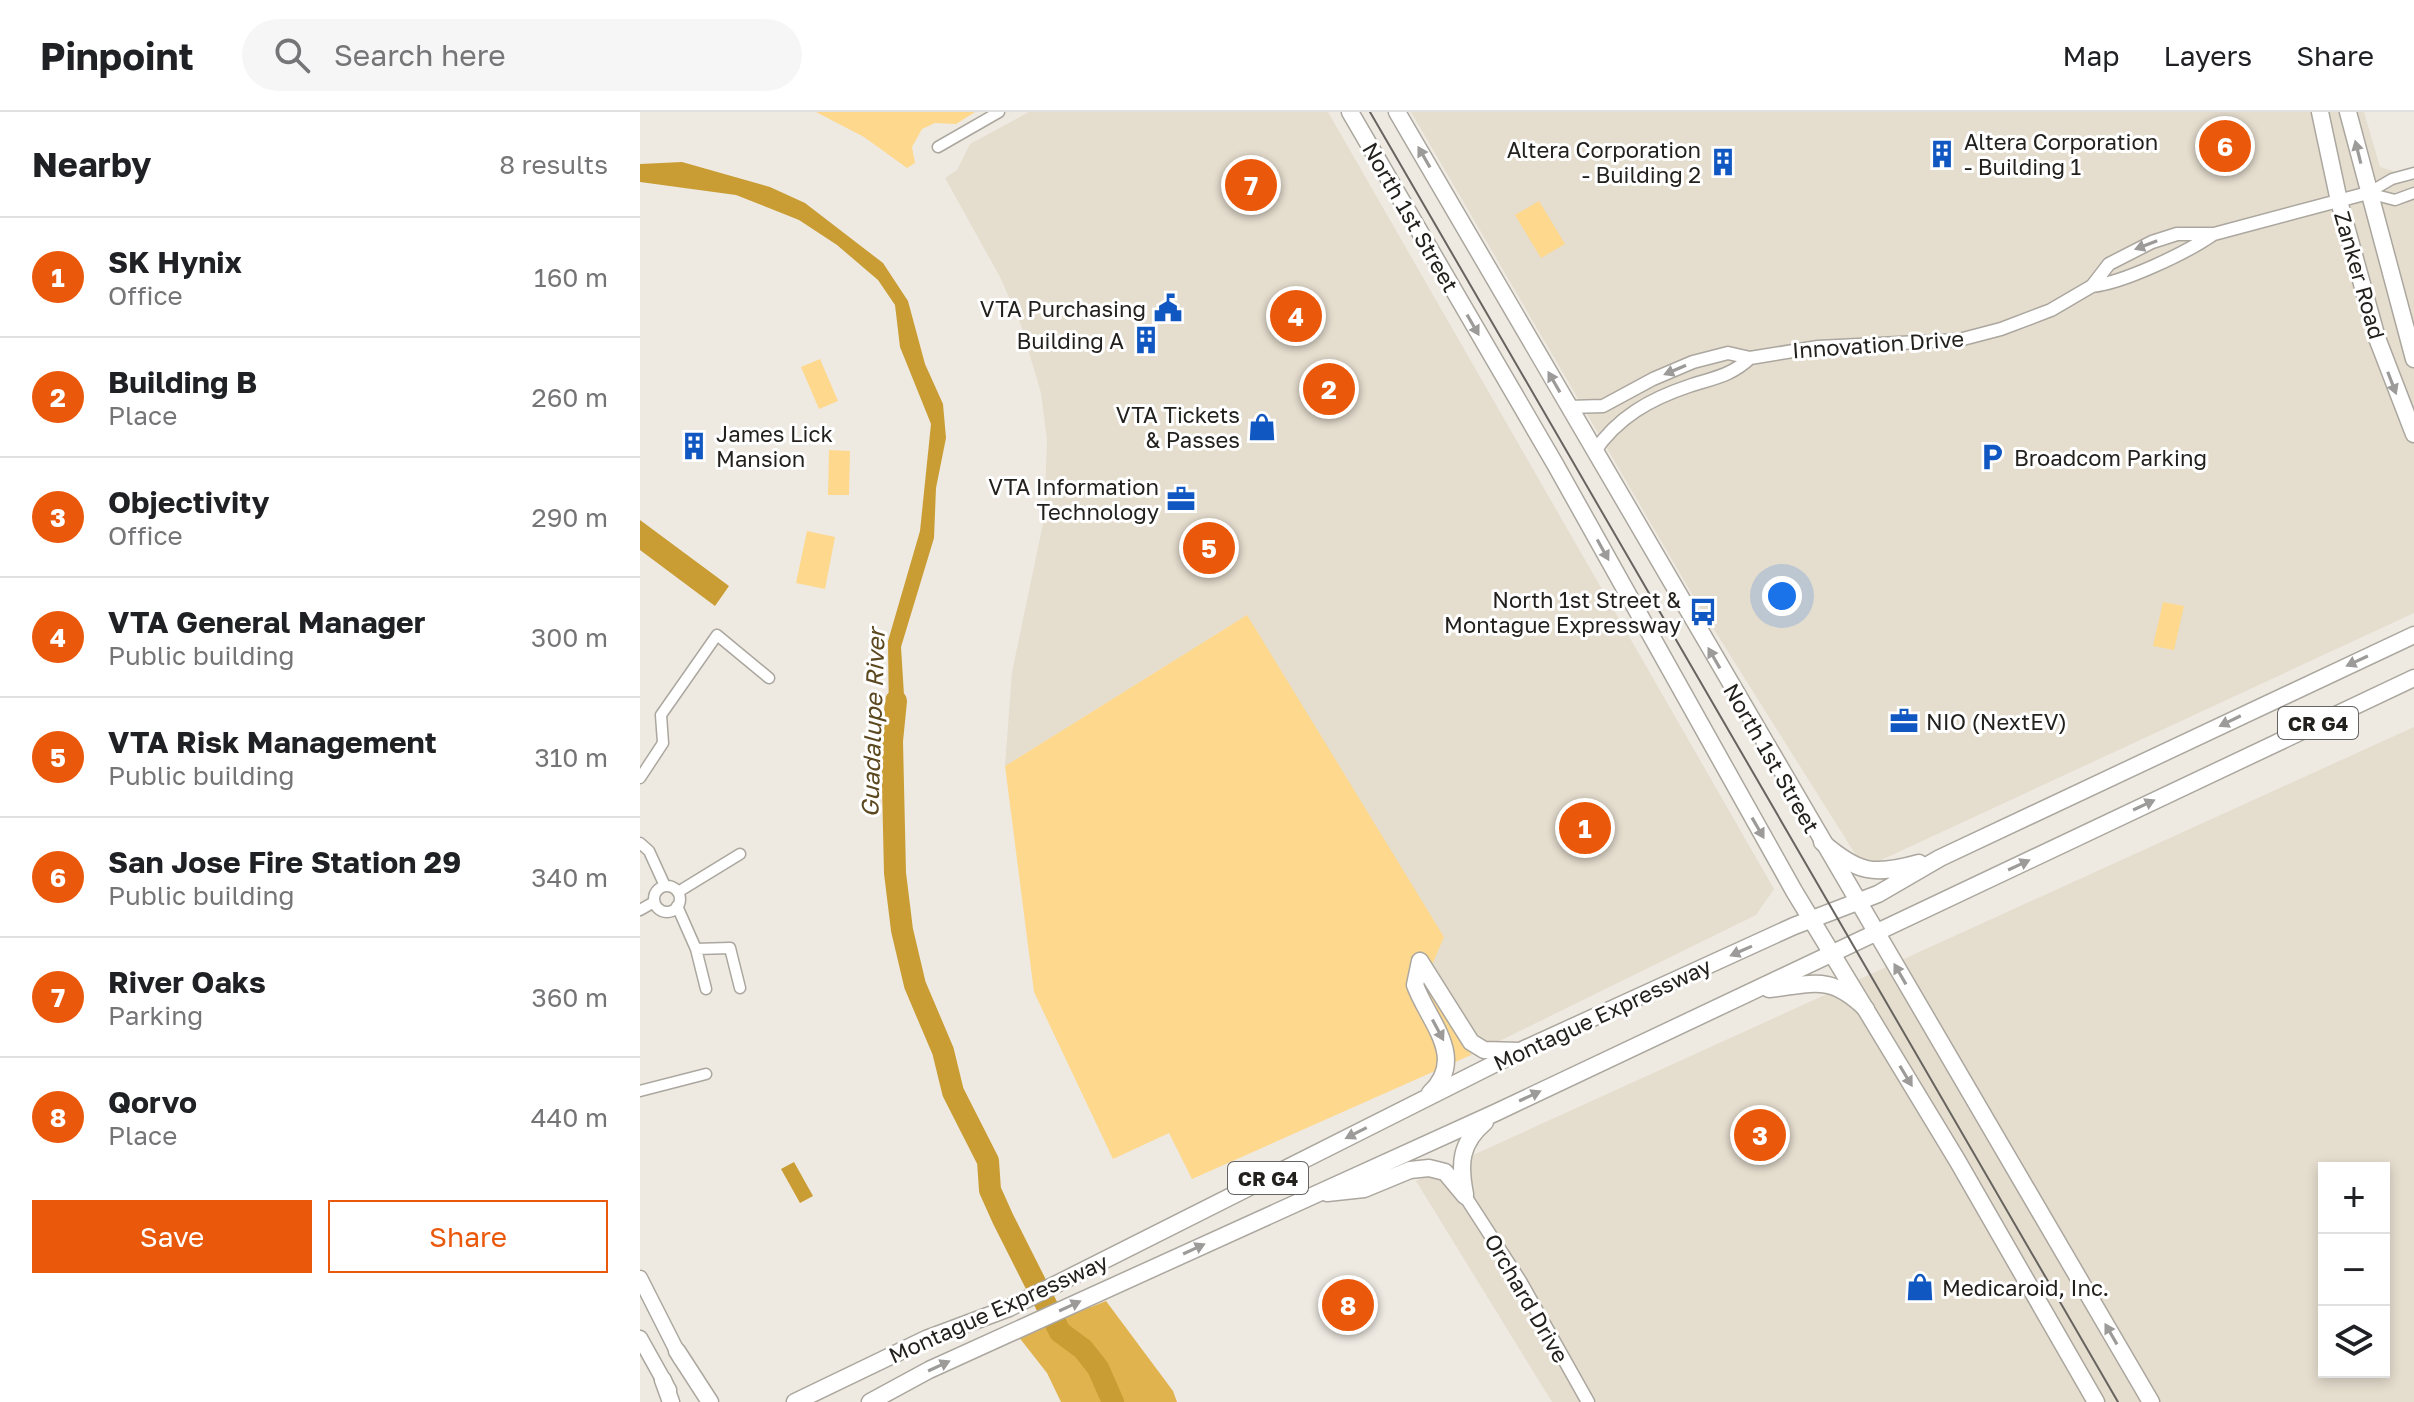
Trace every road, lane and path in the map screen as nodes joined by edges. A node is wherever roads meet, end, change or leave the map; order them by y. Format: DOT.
graph roads {
  1 [pos="999,112"];
  2 [pos="1350,112"];
  3 [pos="1397,112"];
  4 [pos="2320,112"];
  5 [pos="2348,112"];
  6 [pos="938,147"];
  7 [pos="2414,173"];
  8 [pos="2368,193"];
  9 [pos="2414,193"];
  10 [pos="2339,201"];
  11 [pos="2214,234"];
  12 [pos="2092,286"];
  13 [pos="1750,358"];
  14 [pos="2414,359"];
  15 [pos="1569,407"];
  16 [pos="2414,434"];
  17 [pos="1594,452"];
  18 [pos="2414,624"];
  19 [pos="2414,635"];
  20 [pos="2395,644"];
  21 [pos="769,678"];
  22 [pos="2414,678"];
  23 [pos="640,778"];
  24 [pos="1822,842"];
  25 [pos="640,843"];
  26 [pos="740,854"];
  27 [pos="1940,858"];
  28 [pos="665,886"];
  29 [pos="678,892"];
  30 [pos="654,902"];
  31 [pos="1858,902"];
  32 [pos="677,906"];
  33 [pos="640,910"];
  34 [pos="1812,920"];
  35 [pos="1876,933"];
  36 [pos="696,949"];
  37 [pos="1832,953"];
  38 [pos="740,988"];
  39 [pos="706,989"];
  40 [pos="1755,990"];
  41 [pos="1866,1009"];
  42 [pos="1520,1051"];
  43 [pos="706,1074"];
  44 [pos="640,1091"];
  45 [pos="1426,1097"];
  46 [pos="1497,1112"];
  47 [pos="1309,1195"];
  48 [pos="1465,1196"];
  49 [pos="640,1278"];
  50 [pos="640,1338"];
  51 [pos="677,1351"];
  52 [pos="663,1380"];
  53 [pos="674,1402"];
  54 [pos="703,1402"];
  55 [pos="710,1402"];
  56 [pos="795,1402"];
  57 [pos="870,1402"];
  58 [pos="1588,1402"];
  59 [pos="2096,1402"];
  60 [pos="2151,1402"];
  1 -- 6 [label="street"];
  2 -- 34 [label="main road, North 1st Street, one-way"];
  15 -- 3 [label="main road, North 1st Street, one-way"];
  4 -- 10 [label="main road, Zanker Road"];
  8 -- 5 [label="main road, Zanker Road, one-way"];
  7 -- 8 [label="street, Innovation Drive"];
  8 -- 9 [label="street, Innovation Drive"];
  8 -- 10 [label="street, Innovation Drive"];
  8 -- 14 [label="main road, Zanker Road"];
  10 -- 11 [label="street, Innovation Drive"];
  10 -- 16 [label="main road, Zanker Road, one-way"];
  11 -- 12 [label="street, Innovation Drive"];
  11 -- 12 [label="street, Innovation Drive, one-way"];
  12 -- 13 [label="street, Innovation Drive"];
  13 -- 15 [label="street, Innovation Drive, one-way"];
  13 -- 17 [label="street, Innovation Drive"];
  15 -- 17 [label="main road, North 1st Street"];
  24 -- 17 [label="main road, North 1st Street, one-way"];
  18 -- 20 [label="main road"];
  19 -- 20 [label="main road, Montague Expressway / CR G4"];
  20 -- 27 [label="main road, Montague Expressway / CR G4, one-way"];
  21 -- 23 [label="street"];
  35 -- 22 [label="main road, Montague Expressway / CR G4, one-way"];
  24 -- 27 [label="main road"];
  24 -- 31 [label="main road, North 1st Street"];
  25 -- 28 [label="street"];
  26 -- 29 [label="street"];
  27 -- 31 [label="main road, Montague Expressway / CR G4"];
  28 -- 29 [label="street"];
  28 -- 30 [label="street"];
  29 -- 32 [label="street"];
  30 -- 32 [label="street"];
  30 -- 33 [label="street"];
  31 -- 34 [label="main road, Montague Expressway / CR G4"];
  31 -- 35 [label="main road, North 1st Street"];
  32 -- 36 [label="street"];
  34 -- 37 [label="main road, North 1st Street"];
  34 -- 42 [label="main road, Montague Expressway / CR G4, one-way"];
  35 -- 37 [label="main road, Montague Expressway / CR G4"];
  60 -- 35 [label="main road, North 1st Street, one-way"];
  36 -- 38 [label="street"];
  36 -- 39 [label="street"];
  37 -- 40 [label="main road, Montague Expressway / CR G4"];
  37 -- 41 [label="main road, North 1st Street"];
  40 -- 41 [label="main road"];
  46 -- 40 [label="main road, Montague Expressway / CR G4, one-way"];
  41 -- 59 [label="main road, North 1st Street, one-way"];
  42 -- 45 [label="main road, Montague Expressway / CR G4"];
  42 -- 45 [label="main road, one-way"];
  43 -- 44 [label="street"];
  45 -- 56 [label="main road, Montague Expressway / CR G4, one-way"];
  46 -- 47 [label="main road, Montague Expressway / CR G4"];
  46 -- 48 [label="main road"];
  47 -- 48 [label="main road"];
  57 -- 47 [label="main road, Montague Expressway / CR G4, one-way"];
  48 -- 58 [label="street, Orchard Drive"];
  49 -- 51 [label="main road"];
  50 -- 52 [label="main road"];
  51 -- 54 [label="main road"];
  51 -- 55 [label="main road"];
  52 -- 53 [label="main road"];
}
